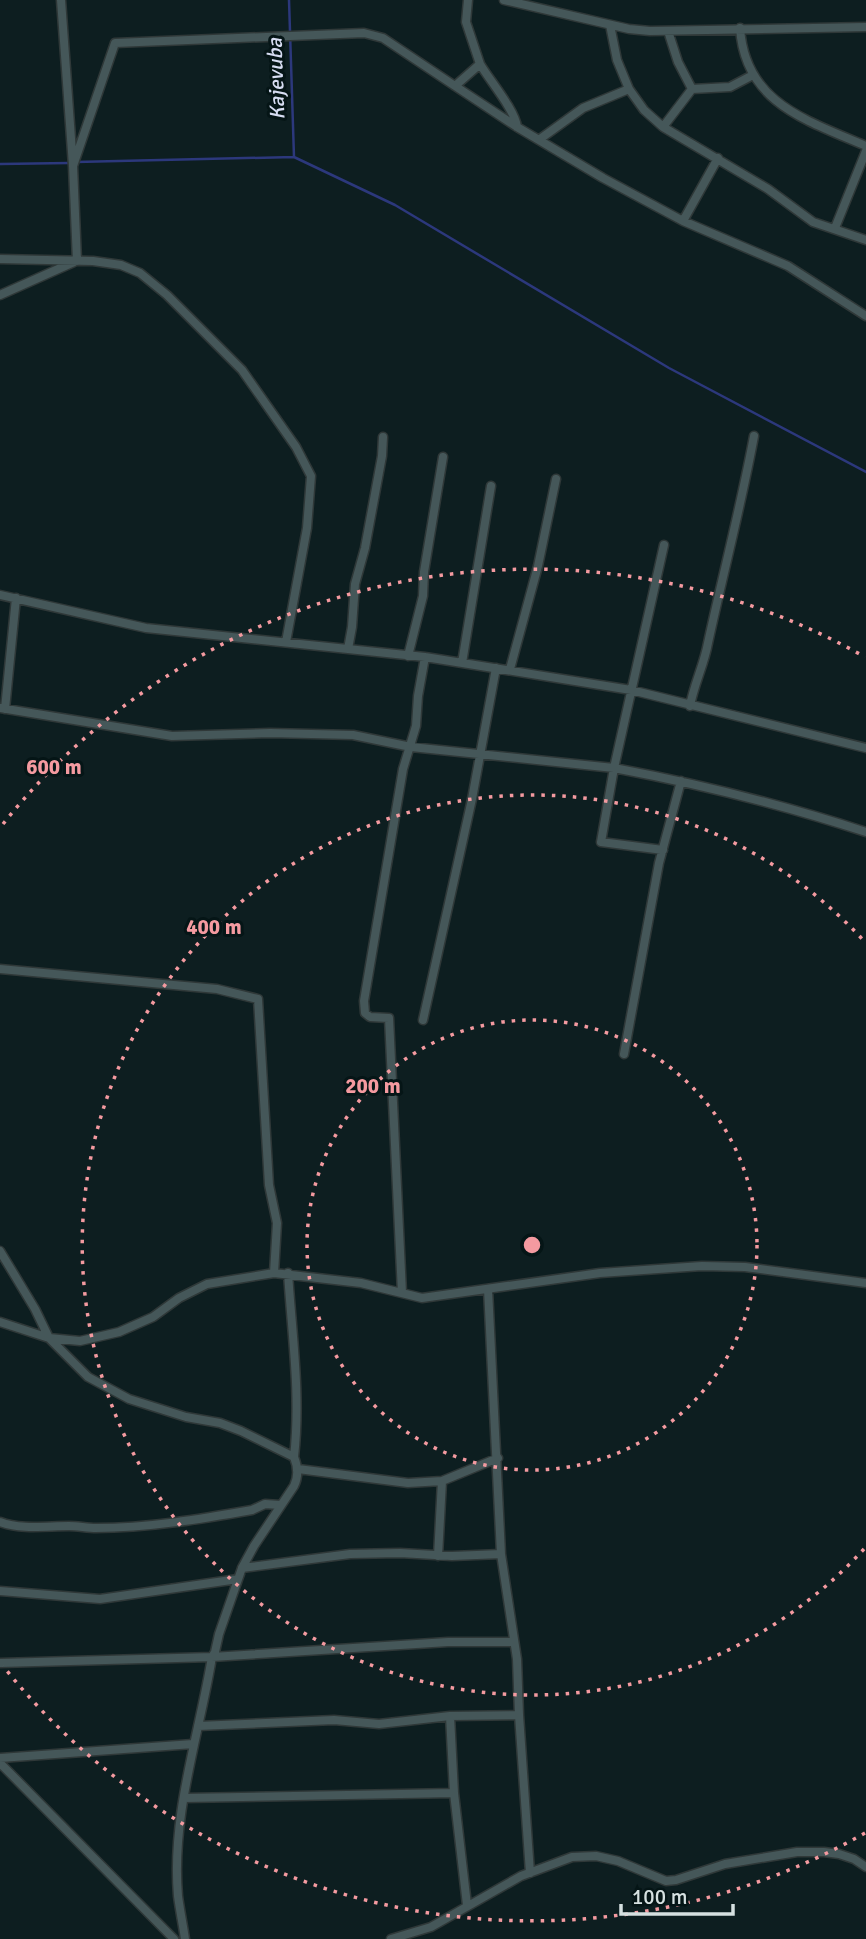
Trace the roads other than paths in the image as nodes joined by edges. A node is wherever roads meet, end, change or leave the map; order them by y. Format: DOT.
graph roads {
  1 [pos="61,0"];
  2 [pos="468,0"];
  3 [pos="504,0"];
  4 [pos="610,24"];
  5 [pos="866,27"];
  6 [pos="740,28"];
  7 [pos="668,31"];
  8 [pos="480,64"];
  9 [pos="752,75"];
  10 [pos="455,86"];
  11 [pos="629,89"];
  12 [pos="692,89"];
  13 [pos="517,127"];
  14 [pos="663,127"];
  15 [pos="540,139"];
  16 [pos="866,148"];
  17 [pos="718,158"];
  18 [pos="74,166"];
  19 [pos="683,221"];
  20 [pos="835,228"];
  21 [pos="866,240"];
  22 [pos="0,258"];
  23 [pos="77,261"];
  24 [pos="0,295"];
  25 [pos="866,316"];
  26 [pos="754,436"];
  27 [pos="383,438"];
  28 [pos="443,457"];
  29 [pos="556,479"];
  30 [pos="491,486"];
  31 [pos="664,545"];
  32 [pos="0,595"];
  33 [pos="16,598"];
  34 [pos="286,642"];
  35 [pos="348,649"];
  36 [pos="408,656"];
  37 [pos="425,657"];
  38 [pos="462,663"];
  39 [pos="496,668"];
  40 [pos="509,669"];
  41 [pos="631,690"];
  42 [pos="690,706"];
  43 [pos="2,708"];
  44 [pos="411,747"];
  45 [pos="866,748"];
  46 [pos="481,754"];
  47 [pos="614,768"];
  48 [pos="681,781"];
  49 [pos="866,832"];
  50 [pos="663,850"];
  51 [pos="0,969"];
  52 [pos="423,1020"];
  53 [pos="624,1054"];
  54 [pos="0,1251"];
  55 [pos="274,1273"];
  56 [pos="288,1273"];
  57 [pos="866,1283"];
  58 [pos="488,1289"];
  59 [pos="402,1293"];
  60 [pos="0,1322"];
  61 [pos="49,1338"];
  62 [pos="294,1457"];
  63 [pos="498,1458"];
  64 [pos="298,1469"];
  65 [pos="442,1481"];
  66 [pos="280,1505"];
  67 [pos="0,1522"];
  68 [pos="501,1554"];
  69 [pos="439,1556"];
  70 [pos="242,1568"];
  71 [pos="238,1579"];
  72 [pos="0,1591"];
  73 [pos="514,1642"];
  74 [pos="212,1657"];
  75 [pos="0,1663"];
  76 [pos="519,1715"];
  77 [pos="450,1716"];
  78 [pos="198,1726"];
  79 [pos="193,1744"];
  80 [pos="0,1760"];
  81 [pos="453,1793"];
  82 [pos="184,1798"];
  83 [pos="866,1867"];
  84 [pos="530,1872"];
  85 [pos="467,1905"];
  86 [pos="174,1939"];
  87 [pos="185,1939"];
  88 [pos="391,1939"];
  1 -- 18 [label="street"];
  2 -- 8 [label="street"];
  3 -- 4 [label="street"];
  4 -- 7 [label="street"];
  4 -- 11 [label="street"];
  5 -- 6 [label="street"];
  6 -- 7 [label="street"];
  6 -- 9 [label="street"];
  7 -- 12 [label="street"];
  8 -- 10 [label="street"];
  8 -- 13 [label="street"];
  9 -- 12 [label="street"];
  9 -- 16 [label="street"];
  10 -- 13 [label="street"];
  10 -- 18 [label="street"];
  11 -- 14 [label="street"];
  11 -- 15 [label="street"];
  12 -- 14 [label="street"];
  13 -- 15 [label="street"];
  14 -- 17 [label="street"];
  15 -- 19 [label="street"];
  16 -- 20 [label="street"];
  17 -- 19 [label="street"];
  17 -- 20 [label="street"];
  18 -- 23 [label="street"];
  19 -- 25 [label="street"];
  20 -- 21 [label="street"];
  22 -- 23 [label="street"];
  23 -- 24 [label="street"];
  23 -- 34 [label="street"];
  26 -- 42 [label="street"];
  27 -- 35 [label="street"];
  28 -- 36 [label="street"];
  29 -- 40 [label="street"];
  30 -- 38 [label="street"];
  31 -- 41 [label="street"];
  32 -- 33 [label="street"];
  33 -- 34 [label="street"];
  33 -- 43 [label="street"];
  34 -- 35 [label="street"];
  35 -- 36 [label="street"];
  36 -- 37 [label="street"];
  37 -- 38 [label="street"];
  37 -- 44 [label="street"];
  38 -- 39 [label="street"];
  39 -- 40 [label="street"];
  39 -- 46 [label="street"];
  40 -- 41 [label="street"];
  41 -- 42 [label="street"];
  41 -- 47 [label="street"];
  42 -- 45 [label="street"];
  43 -- 44 [label="street"];
  44 -- 46 [label="street"];
  44 -- 59 [label="street"];
  46 -- 47 [label="street"];
  46 -- 52 [label="street"];
  47 -- 48 [label="street"];
  47 -- 50 [label="street"];
  48 -- 49 [label="street"];
  48 -- 50 [label="street"];
  50 -- 53 [label="street"];
  51 -- 55 [label="street"];
  54 -- 61 [label="street"];
  55 -- 56 [label="street"];
  55 -- 61 [label="street"];
  56 -- 59 [label="street"];
  56 -- 62 [label="street"];
  57 -- 58 [label="street"];
  58 -- 59 [label="street"];
  58 -- 63 [label="street"];
  60 -- 61 [label="street"];
  61 -- 62 [label="street"];
  62 -- 64 [label="street"];
  63 -- 65 [label="street"];
  63 -- 68 [label="street"];
  64 -- 65 [label="street"];
  64 -- 66 [label="street"];
  65 -- 69 [label="street"];
  66 -- 67 [label="street"];
  66 -- 70 [label="street"];
  68 -- 69 [label="street"];
  68 -- 73 [label="street"];
  69 -- 70 [label="street"];
  70 -- 71 [label="street"];
  71 -- 72 [label="street"];
  71 -- 74 [label="street"];
  73 -- 74 [label="street"];
  73 -- 76 [label="street"];
  74 -- 75 [label="street"];
  74 -- 78 [label="street"];
  76 -- 77 [label="street"];
  76 -- 84 [label="street"];
  77 -- 78 [label="street"];
  77 -- 81 [label="street"];
  78 -- 79 [label="street"];
  79 -- 80 [label="street"];
  79 -- 82 [label="street"];
  80 -- 86 [label="street"];
  81 -- 82 [label="street"];
  81 -- 85 [label="street"];
  82 -- 87 [label="street"];
  83 -- 84 [label="street"];
  84 -- 85 [label="street"];
  85 -- 88 [label="street"];
}
